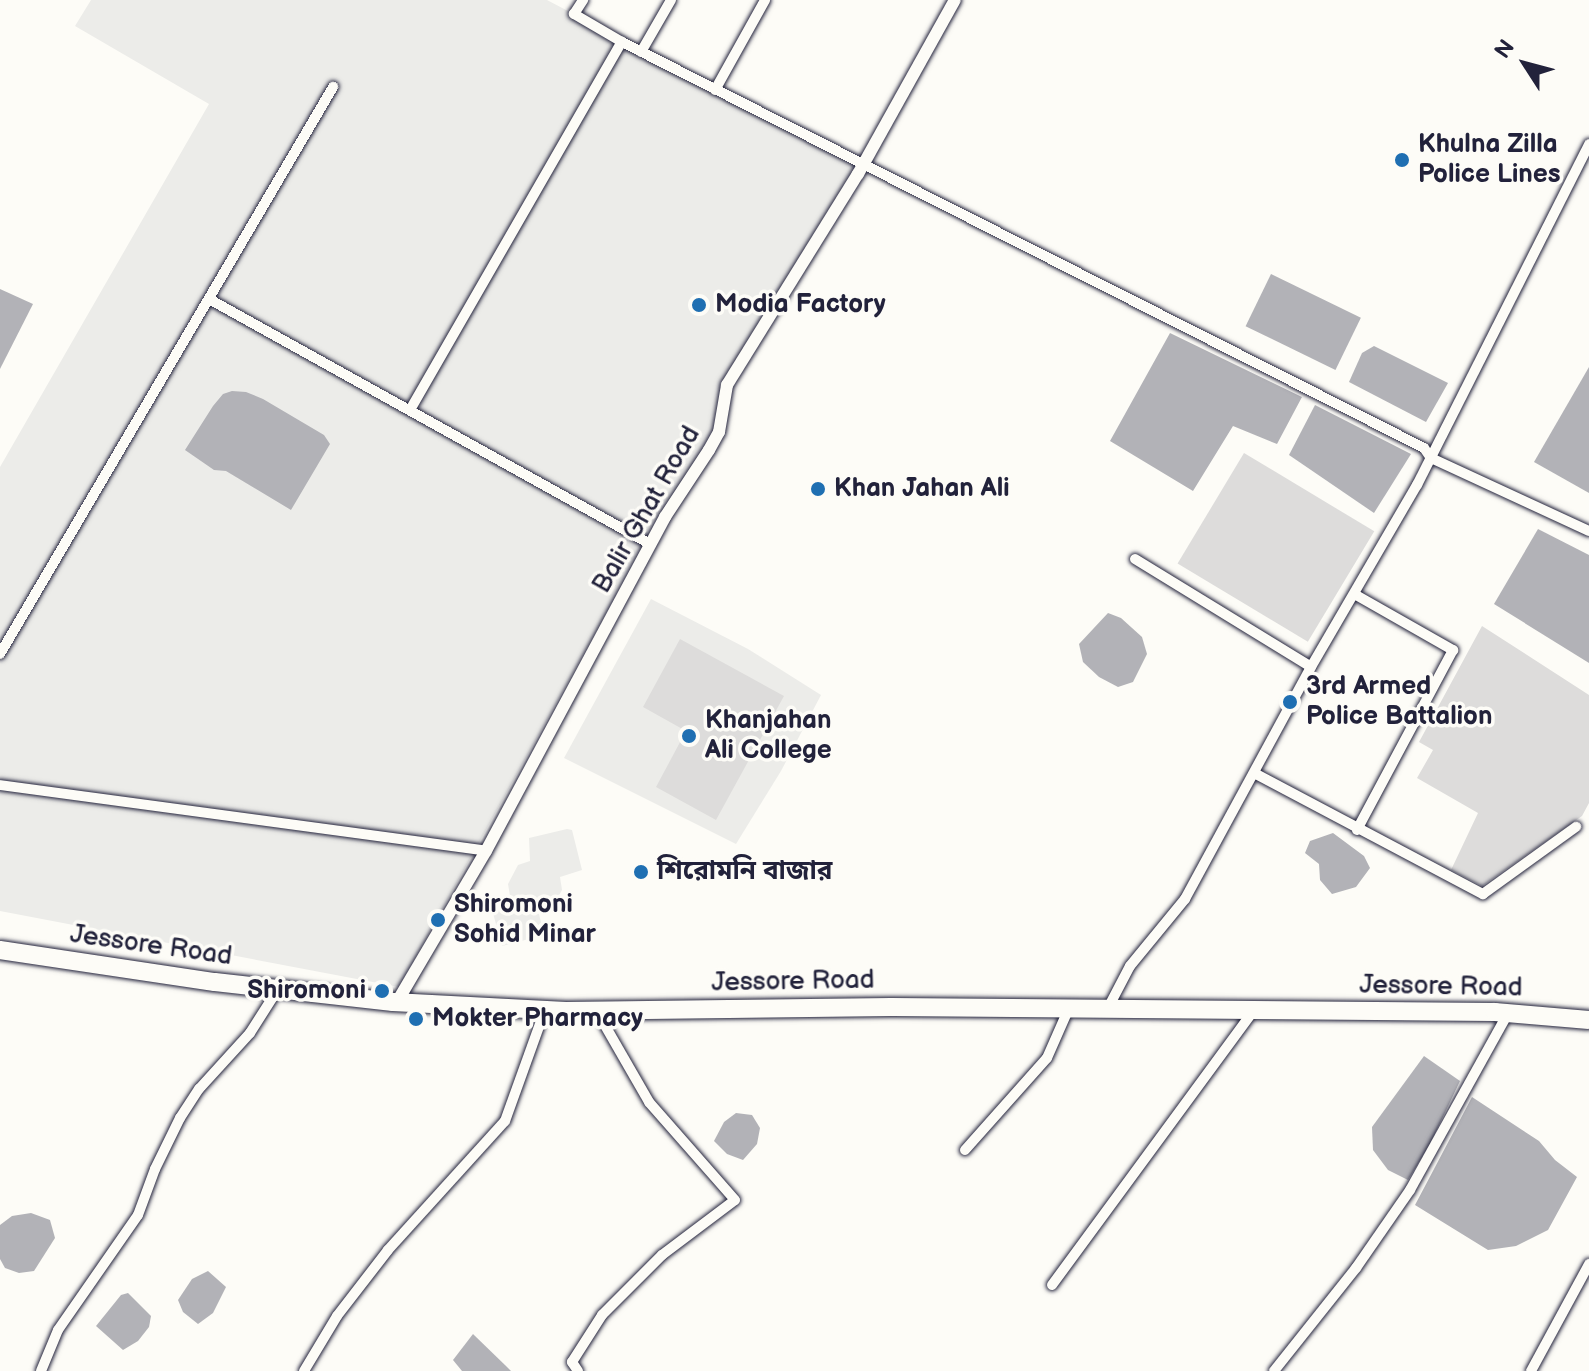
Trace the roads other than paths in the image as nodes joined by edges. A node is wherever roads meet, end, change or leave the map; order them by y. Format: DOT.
graph roads {
  1 [pos="583,0"];
  2 [pos="671,0"];
  3 [pos="765,0"];
  4 [pos="948,0"];
  5 [pos="955,0"];
  6 [pos="622,42"];
  7 [pos="641,52"];
  8 [pos="333,87"];
  9 [pos="715,90"];
  10 [pos="1589,144"];
  11 [pos="861,165"];
  12 [pos="209,299"];
  13 [pos="410,410"];
  14 [pos="1431,458"];
  15 [pos="1589,531"];
  16 [pos="648,542"];
  17 [pos="1135,559"];
  18 [pos="1356,595"];
  19 [pos="0,654"];
  20 [pos="1311,667"];
  21 [pos="1256,774"];
  22 [pos="0,785"];
  23 [pos="1576,827"];
  24 [pos="1357,830"];
  25 [pos="483,850"];
  26 [pos="0,950"];
  27 [pos="278,989"];
  28 [pos="395,1002"];
  29 [pos="1069,1008"];
  30 [pos="1108,1008"];
  31 [pos="545,1010"];
  32 [pos="596,1010"];
  33 [pos="1254,1010"];
  34 [pos="1508,1013"];
  35 [pos="1589,1020"];
  36 [pos="965,1150"];
  37 [pos="1589,1264"];
  38 [pos="1052,1285"];
  39 [pos="41,1371"];
  40 [pos="304,1371"];
  41 [pos="578,1371"];
  42 [pos="1274,1371"];
  43 [pos="1531,1371"];
  1 -- 6 [label="street"];
  2 -- 7 [label="street"];
  3 -- 9 [label="street"];
  4 -- 11 [label="street, Balir Ghat Road"];
  5 -- 11 [label="street, Balir Ghat Road"];
  6 -- 7 [label="street"];
  6 -- 13 [label="street"];
  7 -- 9 [label="street"];
  8 -- 12 [label="street"];
  9 -- 11 [label="street"];
  10 -- 14 [label="street"];
  11 -- 14 [label="street"];
  11 -- 16 [label="street, Balir Ghat Road"];
  12 -- 13 [label="street"];
  12 -- 19 [label="street"];
  13 -- 16 [label="street"];
  14 -- 15 [label="street"];
  14 -- 18 [label="street"];
  16 -- 25 [label="street, Balir Ghat Road"];
  17 -- 20 [label="street"];
  18 -- 20 [label="street"];
  18 -- 24 [label="street"];
  20 -- 21 [label="street"];
  21 -- 24 [label="street"];
  21 -- 30 [label="street"];
  22 -- 25 [label="street"];
  23 -- 24 [label="street"];
  25 -- 28 [label="street, Balir Ghat Road"];
  26 -- 27 [label="highway, Jessore Road"];
  27 -- 28 [label="highway, Jessore Road"];
  27 -- 39 [label="street"];
  28 -- 31 [label="highway, Jessore Road"];
  29 -- 30 [label="highway, Jessore Road"];
  29 -- 32 [label="highway, Jessore Road"];
  29 -- 36 [label="street"];
  30 -- 33 [label="highway, Jessore Road"];
  31 -- 32 [label="highway, Jessore Road"];
  31 -- 40 [label="street"];
  32 -- 41 [label="street"];
  33 -- 34 [label="highway, Jessore Road"];
  33 -- 38 [label="street"];
  34 -- 35 [label="highway, Jessore Road"];
  34 -- 42 [label="street"];
  37 -- 43 [label="street"];
}
